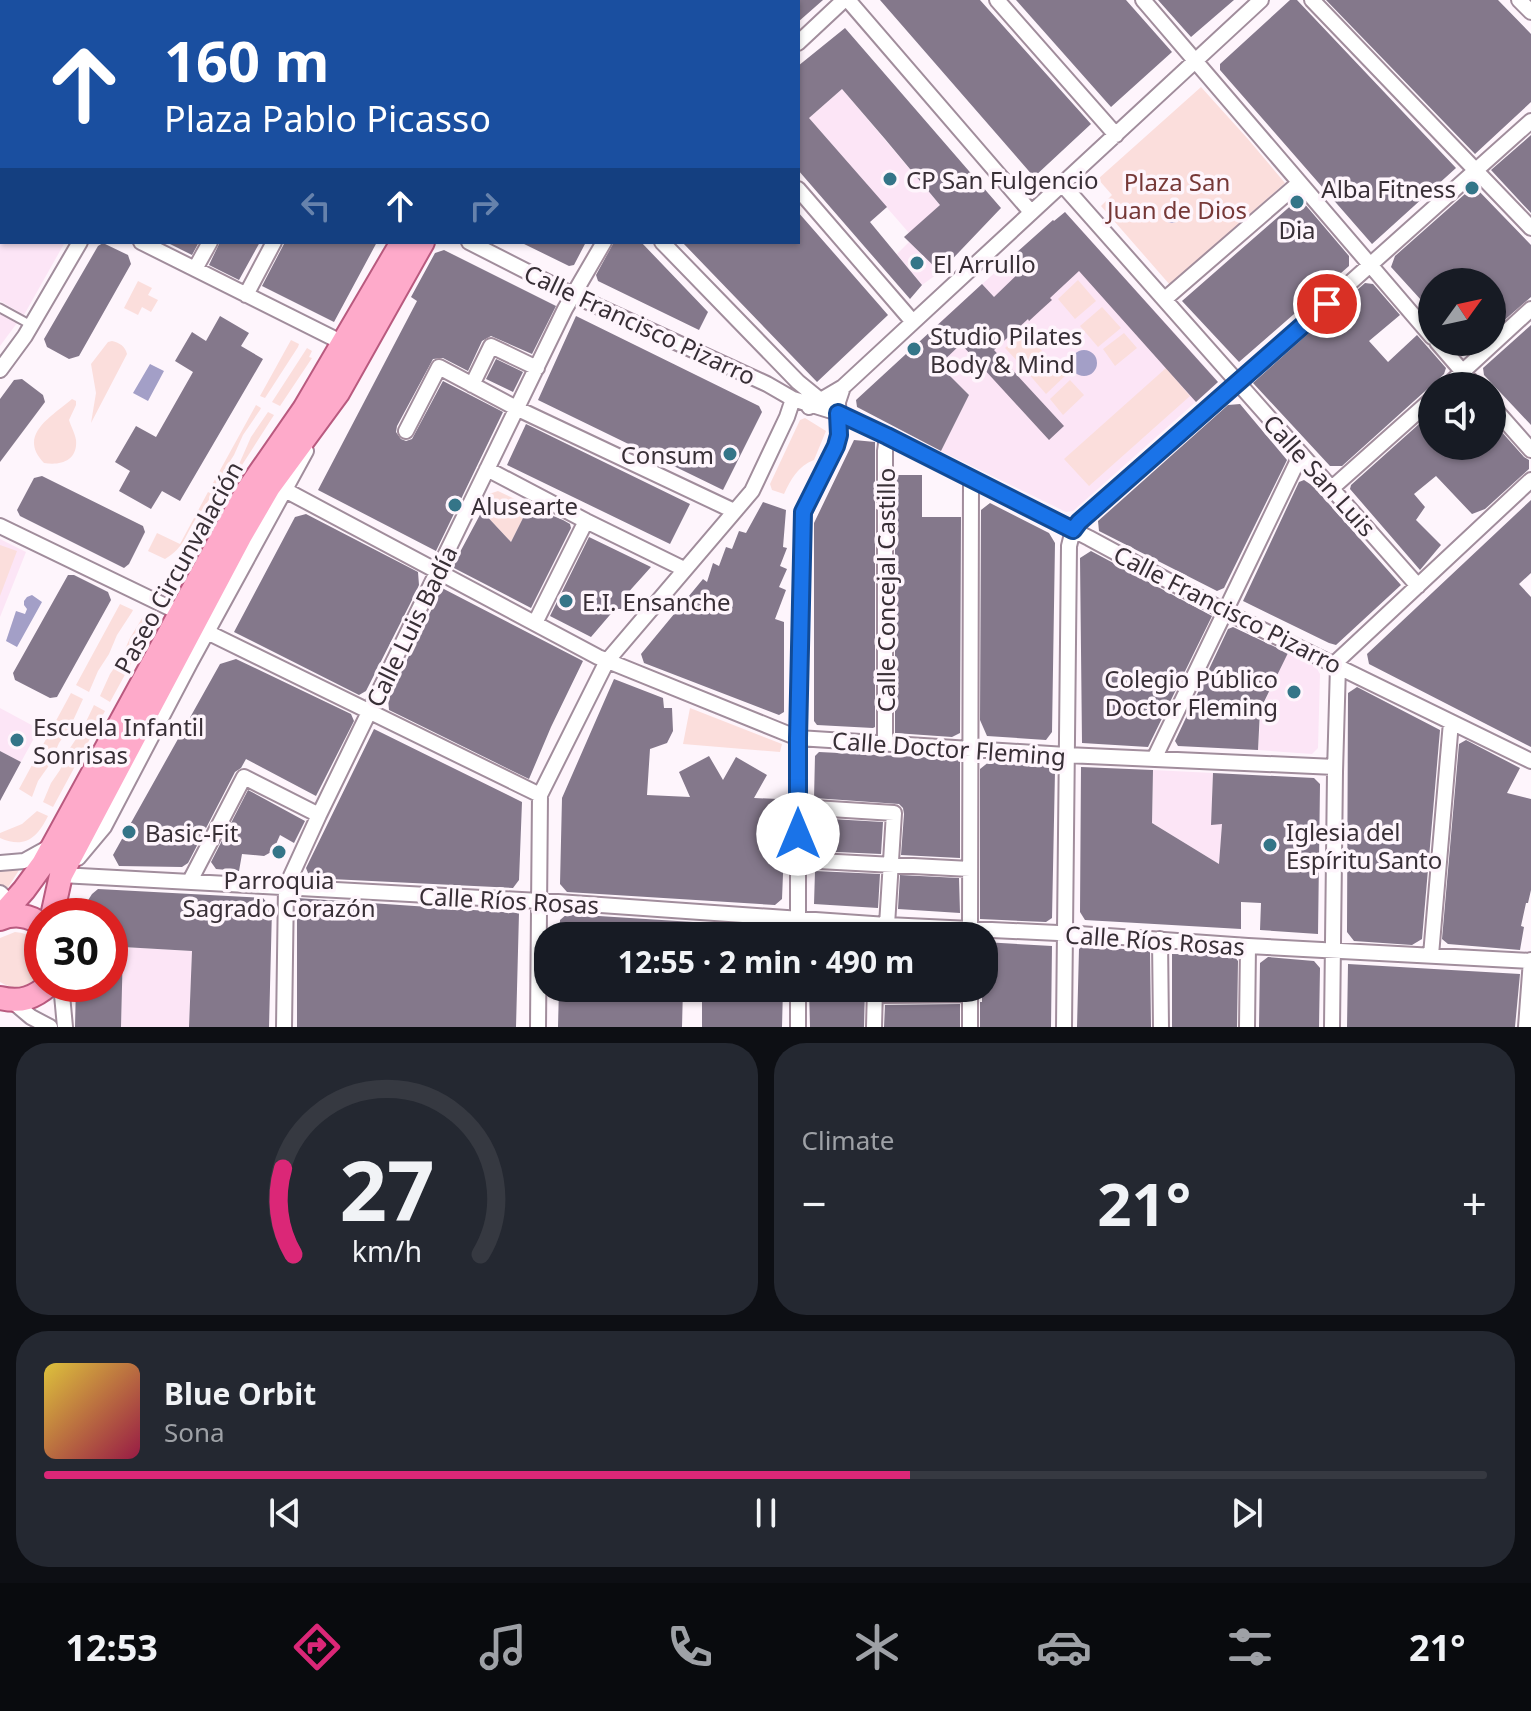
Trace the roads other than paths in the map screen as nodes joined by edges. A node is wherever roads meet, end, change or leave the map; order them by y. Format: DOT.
graph roads {
  1 [pos="846,0"];
  2 [pos="997,0"];
  3 [pos="1143,0"];
  4 [pos="1261,0"];
  5 [pos="1312,0"];
  6 [pos="1519,0"];
  7 [pos="1531,12"];
  8 [pos="800,41"];
  9 [pos="1194,61"];
  10 [pos="1531,121"];
  11 [pos="1116,135"];
  12 [pos="1476,170"];
  13 [pos="1299,183"];
  14 [pos="1062,184"];
  15 [pos="800,191"];
  16 [pos="1031,212"];
  17 [pos="1531,228"];
  18 [pos="79,244"];
  19 [pos="148,244"];
  20 [pos="209,244"];
  21 [pos="273,244"];
  22 [pos="401,244"];
  23 [pos="422,244"];
  24 [pos="473,244"];
  25 [pos="603,244"];
  26 [pos="664,244"];
  27 [pos="1371,265"];
  28 [pos="195,269"];
  29 [pos="246,295"];
  30 [pos="573,295"];
  31 [pos="1165,299"];
  32 [pos="0,308"];
  33 [pos="1531,309"];
  34 [pos="1418,320"];
  35 [pos="913,322"];
  36 [pos="31,325"];
  37 [pos="343,343"];
  38 [pos="1449,356"];
  39 [pos="781,364"];
  40 [pos="537,368"];
  41 [pos="0,370"];
  42 [pos="1462,372"];
  43 [pos="1238,383"];
  44 [pos="767,384"];
  45 [pos="472,385"];
  46 [pos="843,387"];
  47 [pos="338,393"];
  48 [pos="793,399"];
  49 [pos="817,403"];
  50 [pos="518,409"];
  51 [pos="1418,411"];
  52 [pos="838,413"];
  53 [pos="787,417"];
  54 [pos="1506,422"];
  55 [pos="406,431"];
  56 [pos="887,436"];
  57 [pos="1531,450"];
  58 [pos="1301,454"];
  59 [pos="487,469"];
  60 [pos="971,479"];
  61 [pos="1531,480"];
  62 [pos="1332,488"];
  63 [pos="285,490"];
  64 [pos="734,511"];
  65 [pos="586,521"];
  66 [pos="0,526"];
  67 [pos="1073,530"];
  68 [pos="684,569"];
  69 [pos="439,572"];
  70 [pos="1418,586"];
  71 [pos="1226,612"];
  72 [pos="180,613"];
  73 [pos="535,623"];
  74 [pos="207,632"];
  75 [pos="607,661"];
  76 [pos="1336,665"];
  77 [pos="369,712"];
  78 [pos="1451,722"];
  79 [pos="798,738"];
  80 [pos="885,743"];
  81 [pos="971,749"];
  82 [pos="1066,755"];
  83 [pos="1154,759"];
  84 [pos="1531,761"];
  85 [pos="1335,767"];
  86 [pos="540,795"];
  87 [pos="798,807"];
  88 [pos="319,815"];
  89 [pos="55,843"];
  90 [pos="799,860"];
  91 [pos="0,863"];
  92 [pos="891,865"];
  93 [pos="970,869"];
  94 [pos="61,875"];
  95 [pos="190,881"];
  96 [pos="286,887"];
  97 [pos="56,898"];
  98 [pos="540,901"];
  99 [pos="13,912"];
  100 [pos="798,919"];
  101 [pos="825,922"];
  102 [pos="881,922"];
  103 [pos="970,922"];
  104 [pos="998,932"];
  105 [pos="1065,933"];
  106 [pos="1160,939"];
  107 [pos="1248,946"];
  108 [pos="1333,950"];
  109 [pos="1431,955"];
  110 [pos="1531,961"];
  111 [pos="24,1001"];
  112 [pos="63,1002"];
  113 [pos="798,1002"];
  114 [pos="875,1002"];
  115 [pos="970,1002"];
  116 [pos="4,1006"];
  117 [pos="50,1027"];
  118 [pos="65,1027"];
  119 [pos="284,1027"];
  120 [pos="538,1027"];
  121 [pos="798,1027"];
  122 [pos="874,1027"];
  123 [pos="970,1027"];
  124 [pos="1064,1027"];
  125 [pos="1161,1027"];
  126 [pos="1247,1027"];
  127 [pos="1332,1027"];
  128 [pos="1526,1027"];
  1 -- 8 [label="street"];
  1 -- 16 [label="street"];
  2 -- 11 [label="street"];
  3 -- 9 [label="street"];
  4 -- 9 [label="street"];
  5 -- 12 [label="street"];
  6 -- 7 [label="street"];
  9 -- 11 [label="street"];
  9 -- 13 [label="street"];
  10 -- 12 [label="street"];
  11 -- 14 [label="street"];
  12 -- 17 [label="street"];
  12 -- 27 [label="street"];
  13 -- 27 [label="street"];
  13 -- 31 [label="street"];
  14 -- 16 [label="street"];
  14 -- 31 [label="street, Calle San Luis"];
  15 -- 35 [label="street"];
  16 -- 35 [label="street"];
  18 -- 36 [label="street"];
  19 -- 28 [label="street"];
  20 -- 28 [label="street"];
  21 -- 29 [label="street"];
  22 -- 37 [label="main road, Paseo Circunvalación"];
  23 -- 47 [label="main road, Paseo Circunvalación"];
  24 -- 30 [label="street, Calle Francisco Pizarro"];
  25 -- 30 [label="street, Calle Luis Badía"];
  26 -- 39 [label="street"];
  27 -- 34 [label="street"];
  27 -- 43 [label="street"];
  28 -- 29 [label="street"];
  29 -- 37 [label="street"];
  30 -- 40 [label="street, Calle Luis Badía"];
  30 -- 44 [label="street, Calle Francisco Pizarro"];
  31 -- 43 [label="street, Calle San Luis"];
  32 -- 36 [label="lane"];
  33 -- 42 [label="street"];
  35 -- 46 [label="street"];
  36 -- 41 [label="street"];
  37 -- 72 [label="main road, Paseo Circunvalación"];
  38 -- 42 [label="street"];
  39 -- 44 [label="street, Calle Francisco Pizarro"];
  39 -- 49 [label="street"];
  40 -- 45 [label="street"];
  40 -- 50 [label="street, Calle Luis Badía"];
  43 -- 58 [label="street, Calle San Luis"];
  43 -- 67 [label="street"];
  44 -- 48 [label="street, Calle Francisco Pizarro"];
  45 -- 50 [label="street"];
  45 -- 55 [label="street"];
  46 -- 49 [label="street"];
  46 -- 52 [label="street"];
  47 -- 63 [label="street, Paseo Circunvalación"];
  47 -- 94 [label="main road, Paseo Circunvalación"];
  48 -- 49 [label="street, Calle Francisco Pizarro"];
  48 -- 53 [label="street"];
  49 -- 52 [label="street, Calle Francisco Pizarro"];
  49 -- 53 [label="street"];
  50 -- 59 [label="street, Calle Luis Badía"];
  50 -- 64 [label="street"];
  51 -- 62 [label="street"];
  52 -- 56 [label="street, Calle Francisco Pizarro"];
  52 -- 79 [label="street"];
  53 -- 64 [label="street"];
  54 -- 57 [label="street"];
  56 -- 60 [label="street, Calle Francisco Pizarro"];
  56 -- 80 [label="street, Calle Concejal Castillo"];
  58 -- 62 [label="street, Calle San Luis"];
  58 -- 71 [label="street"];
  59 -- 65 [label="street"];
  59 -- 69 [label="street, Calle Luis Badía"];
  60 -- 67 [label="street, Calle Francisco Pizarro"];
  60 -- 81 [label="street"];
  61 -- 70 [label="street"];
  62 -- 70 [label="street, Calle San Luis"];
  63 -- 69 [label="street, Calle Doctor Fleming"];
  63 -- 74 [label="street, Paseo Circunvalación"];
  64 -- 68 [label="street"];
  65 -- 68 [label="street"];
  65 -- 73 [label="street"];
  66 -- 72 [label="street"];
  67 -- 71 [label="street, Calle Francisco Pizarro"];
  67 -- 82 [label="street"];
  68 -- 75 [label="street"];
  69 -- 73 [label="street, Calle Doctor Fleming"];
  69 -- 77 [label="street, Calle Luis Badía"];
  70 -- 76 [label="street"];
  71 -- 76 [label="street, Calle Francisco Pizarro"];
  71 -- 83 [label="street"];
  72 -- 89 [label="main road, Paseo Circunvalación"];
  73 -- 75 [label="street, Calle Doctor Fleming"];
  74 -- 77 [label="street"];
  74 -- 94 [label="street, Paseo Circunvalación"];
  75 -- 79 [label="street, Calle Doctor Fleming"];
  75 -- 86 [label="street"];
  76 -- 78 [label="street, Calle Francisco Pizarro"];
  76 -- 85 [label="street"];
  77 -- 86 [label="street"];
  77 -- 88 [label="street, Calle Luis Badía"];
  78 -- 84 [label="street, Calle Francisco Pizarro"];
  78 -- 109 [label="street"];
  79 -- 80 [label="street, Calle Doctor Fleming"];
  79 -- 87 [label="street"];
  80 -- 81 [label="street, Calle Doctor Fleming"];
  81 -- 82 [label="street, Calle Doctor Fleming"];
  81 -- 93 [label="street"];
  82 -- 83 [label="street, Calle Doctor Fleming"];
  82 -- 105 [label="street"];
  83 -- 85 [label="street, Calle Doctor Fleming"];
  85 -- 108 [label="street"];
  86 -- 98 [label="street"];
  87 -- 90 [label="street"];
  87 -- 92 [label="street"];
  88 -- 95 [label="street"];
  88 -- 96 [label="street, Calle Luis Badía"];
  89 -- 91 [label="street"];
  89 -- 99 [label="main road, Paseo Circunvalación"];
  90 -- 92 [label="street"];
  90 -- 100 [label="street"];
  92 -- 93 [label="street"];
  92 -- 102 [label="street"];
  93 -- 103 [label="street"];
  94 -- 95 [label="street, Calle Ríos Rosas"];
  94 -- 97 [label="main road, Paseo Circunvalación"];
  95 -- 96 [label="street, Calle Ríos Rosas"];
  96 -- 98 [label="street, Calle Ríos Rosas"];
  96 -- 119 [label="street, Calle Luis Badía"];
  98 -- 100 [label="street, Calle Ríos Rosas"];
  98 -- 120 [label="street"];
  100 -- 101 [label="street, Calle Ríos Rosas"];
  104 -- 105 [label="street, Calle Ríos Rosas"];
  105 -- 106 [label="street, Calle Ríos Rosas"];
  105 -- 124 [label="street"];
  106 -- 107 [label="street, Calle Ríos Rosas"];
  106 -- 125 [label="street"];
  107 -- 108 [label="street, Calle Ríos Rosas"];
  107 -- 126 [label="street"];
  108 -- 109 [label="street, Calle Ríos Rosas"];
  108 -- 127 [label="street"];
  109 -- 110 [label="street, Calle Ríos Rosas"];
  110 -- 128 [label="street"];
  111 -- 116 [label="main road"];
  112 -- 118 [label="street"];
  113 -- 121 [label="street"];
  114 -- 122 [label="street"];
  115 -- 123 [label="street"];
  116 -- 117 [label="street"];
}
